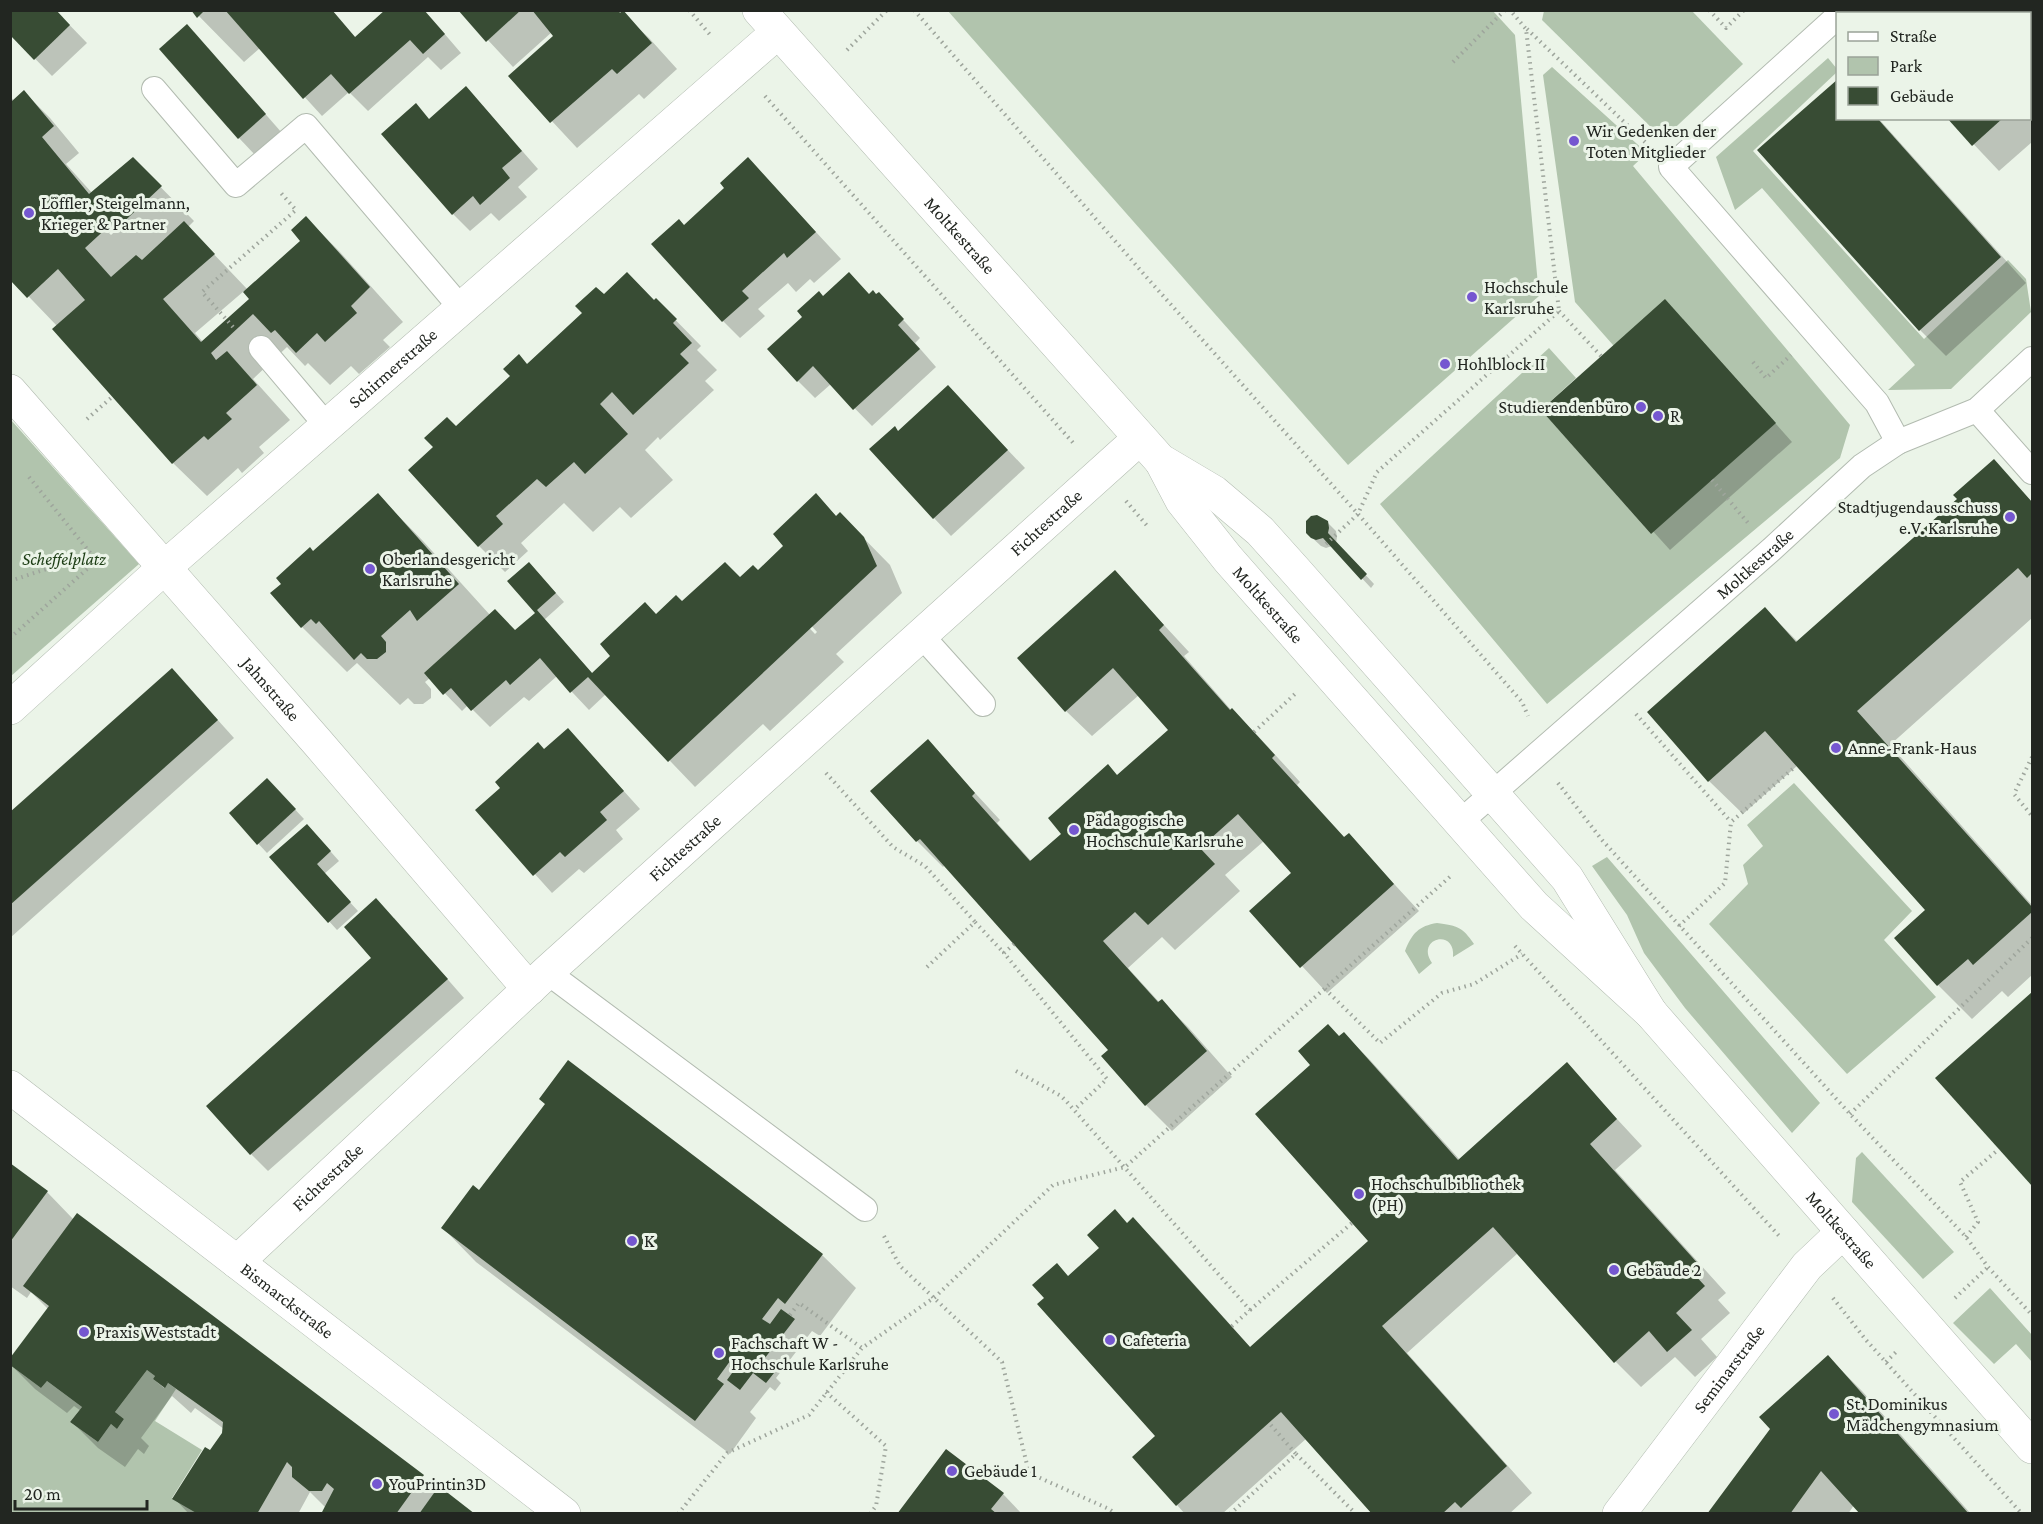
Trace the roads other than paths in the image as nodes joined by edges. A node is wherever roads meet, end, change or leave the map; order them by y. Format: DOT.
graph roads {
  1 [pos="1836,17"];
  2 [pos="769,21"];
  3 [pos="154,89"];
  4 [pos="461,308"];
  5 [pos="261,348"];
  6 [pos="2032,359"];
  7 [pos="10,391"];
  8 [pos="1977,410"];
  9 [pos="327,426"];
  10 [pos="1898,442"];
  11 [pos="1150,449"];
  12 [pos="2032,472"];
  13 [pos="165,567"];
  14 [pos="921,635"];
  15 [pos="983,704"];
  16 [pos="10,708"];
  17 [pos="1492,794"];
  18 [pos="1460,822"];
  19 [pos="538,981"];
  20 [pos="1651,1013"];
  21 [pos="10,1087"];
  22 [pos="865,1209"];
  23 [pos="1843,1232"];
  24 [pos="237,1262"];
  25 [pos="2032,1447"];
  26 [pos="564,1514"];
  27 [pos="1619,1514"];
  1 -- 10 [label="lane"];
  2 -- 4 [label="street, Schirmerstraße"];
  2 -- 11 [label="street, Moltkestraße"];
  3 -- 4 [label="lane"];
  4 -- 9 [label="street, Schirmerstraße"];
  5 -- 9 [label="lane"];
  6 -- 8 [label="lane, Moltkestraße"];
  7 -- 13 [label="street, Jahnstraße"];
  8 -- 10 [label="lane, Moltkestraße"];
  8 -- 12 [label="lane"];
  9 -- 13 [label="street, Schirmerstraße"];
  10 -- 17 [label="lane, Moltkestraße"];
  11 -- 14 [label="street, Fichtestraße"];
  11 -- 17 [label="street, Moltkestraße"];
  11 -- 18 [label="street, Moltkestraße"];
  13 -- 16 [label="street, Schirmerstraße"];
  13 -- 19 [label="street, Jahnstraße"];
  14 -- 15 [label="lane"];
  14 -- 19 [label="street, Fichtestraße"];
  17 -- 18 [label="lane, Moltkestraße"];
  17 -- 20 [label="street, Moltkestraße"];
  18 -- 20 [label="street, Moltkestraße"];
  19 -- 22 [label="lane"];
  19 -- 24 [label="street, Fichtestraße"];
  20 -- 23 [label="street, Moltkestraße"];
  21 -- 24 [label="street, Bismarckstraße"];
  23 -- 25 [label="street, Moltkestraße"];
  23 -- 27 [label="street, Seminarstraße"];
  24 -- 26 [label="street, Bismarckstraße"];
}
